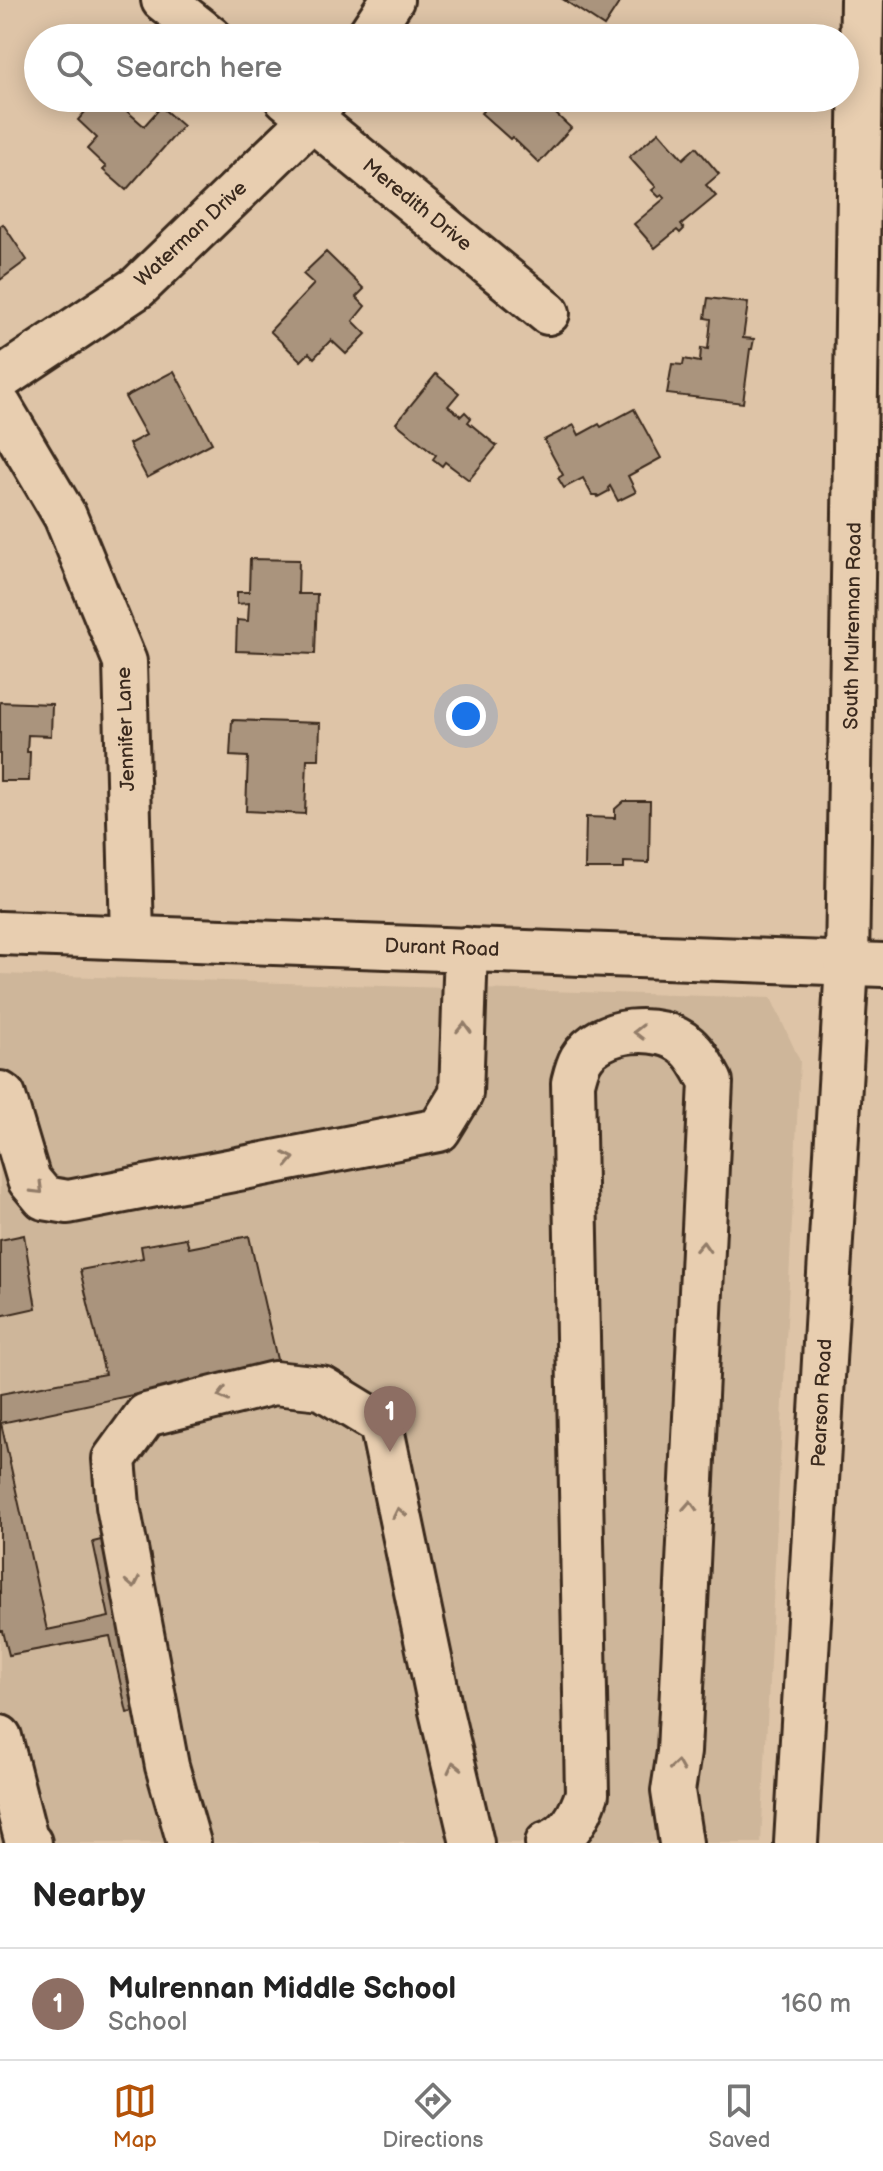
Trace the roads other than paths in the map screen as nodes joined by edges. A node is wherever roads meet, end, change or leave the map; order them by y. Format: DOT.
graph roads {
  1 [pos="163,0"];
  2 [pos="392,0"];
  3 [pos="862,0"];
  4 [pos="193,24"];
  5 [pos="376,24"];
  6 [pos="301,112"];
  7 [pos="316,112"];
  8 [pos="548,313"];
  9 [pos="0,379"];
  10 [pos="0,406"];
  11 [pos="0,933"];
  12 [pos="132,937"];
  13 [pos="466,949"];
  14 [pos="865,964"];
  15 [pos="0,1093"];
  16 [pos="0,1737"];
  17 [pos="30,1843"];
  18 [pos="189,1843"];
  19 [pos="472,1843"];
  20 [pos="547,1843"];
  21 [pos="681,1843"];
  22 [pos="796,1843"];
  1 -- 4 [label="street"];
  2 -- 5 [label="street"];
  3 -- 14 [label="street, South Mulrennan Road"];
  6 -- 9 [label="street, Waterman Drive"];
  7 -- 8 [label="street, Meredith Drive"];
  10 -- 12 [label="street, Jennifer Lane"];
  11 -- 12 [label="street, Durant Road"];
  12 -- 13 [label="street, Durant Road"];
  13 -- 14 [label="street, Durant Road"];
  15 -- 13 [label="street, one-way"];
  14 -- 22 [label="street, Pearson Road"];
  16 -- 17 [label="street"];
  19 -- 18 [label="street, one-way"];
  21 -- 20 [label="street, one-way"];
}
